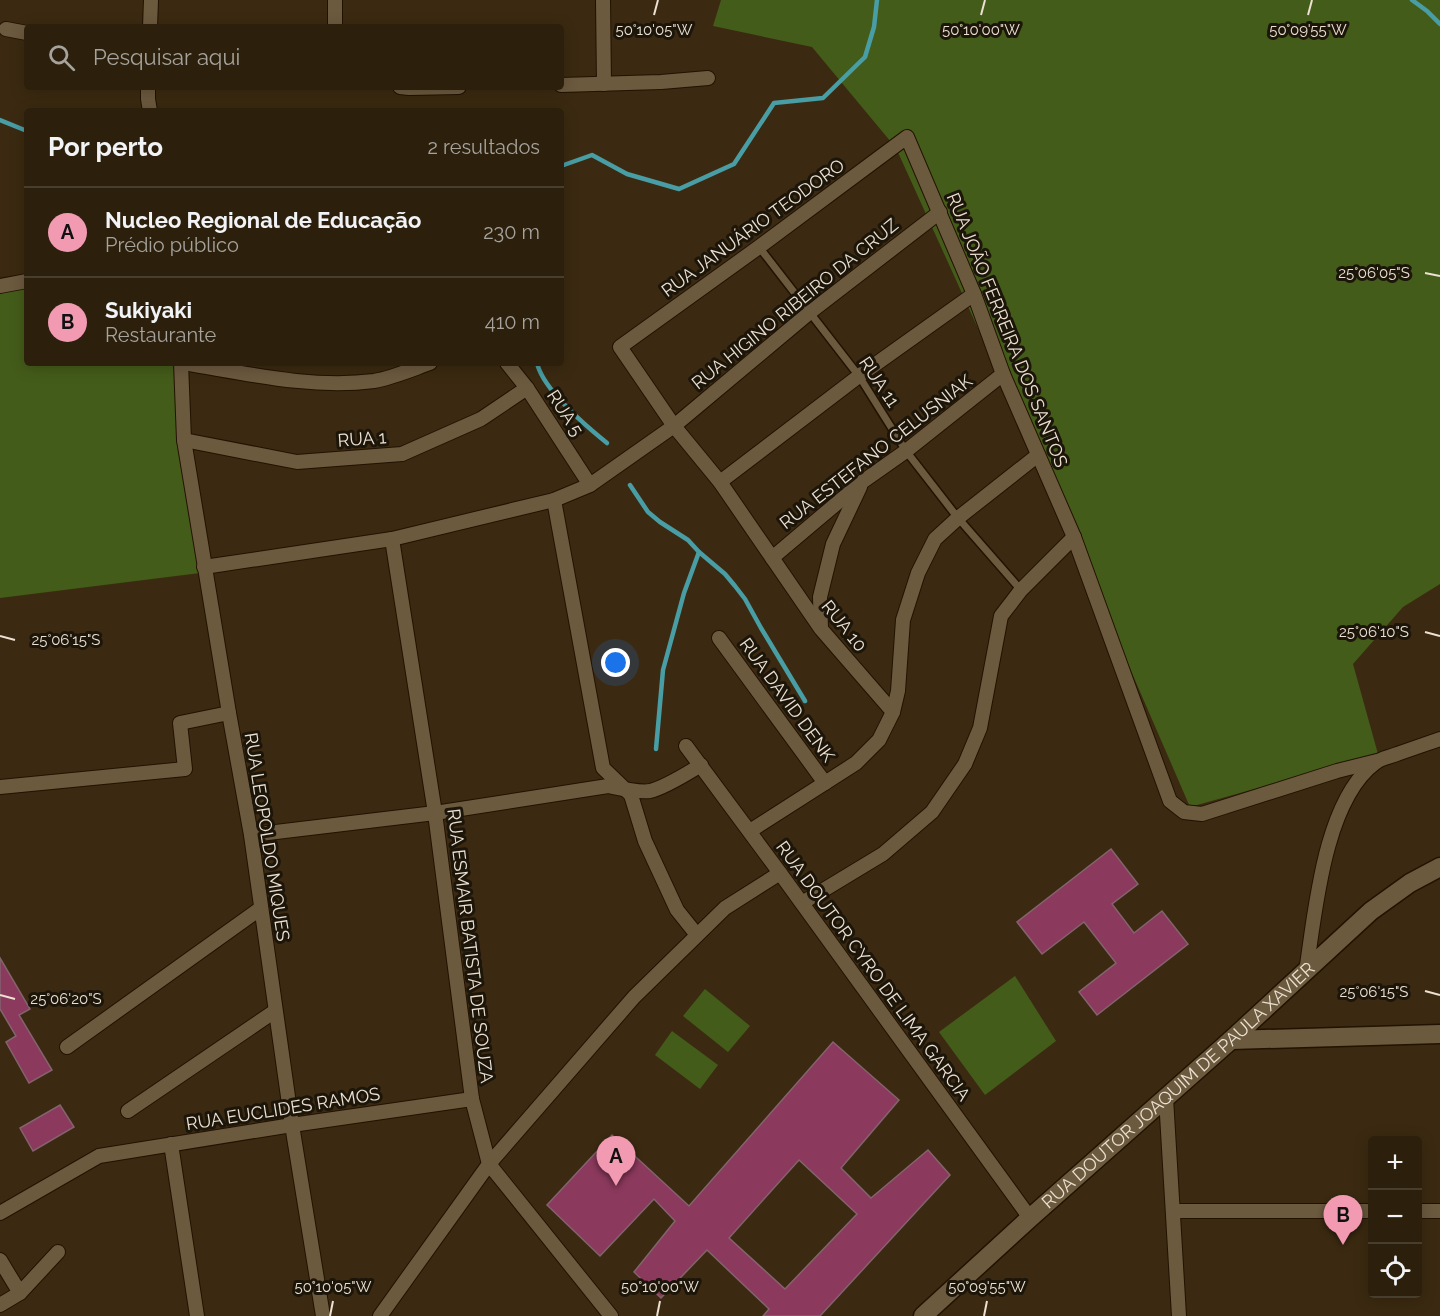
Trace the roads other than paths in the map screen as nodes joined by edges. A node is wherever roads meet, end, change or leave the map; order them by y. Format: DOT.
graph roads {
  1 [pos="151,0"];
  2 [pos="335,0"];
  3 [pos="603,0"];
  4 [pos="150,24"];
  5 [pos="335,24"];
  6 [pos="6,29"];
  7 [pos="24,32"];
  8 [pos="708,78"];
  9 [pos="604,84"];
  10 [pos="564,85"];
  11 [pos="148,90"];
  12 [pos="150,108"];
  13 [pos="907,137"];
  14 [pos="940,212"];
  15 [pos="759,247"];
  16 [pos="24,282"];
  17 [pos="0,286"];
  18 [pos="974,294"];
  19 [pos="809,313"];
  20 [pos="620,347"];
  21 [pos="182,366"];
  22 [pos="200,366"];
  23 [pos="420,366"];
  24 [pos="509,366"];
  25 [pos="1003,374"];
  26 [pos="859,376"];
  27 [pos="527,388"];
  28 [pos="674,426"];
  29 [pos="184,440"];
  30 [pos="906,451"];
  31 [pos="1038,455"];
  32 [pos="720,482"];
  33 [pos="862,482"];
  34 [pos="590,485"];
  35 [pos="554,500"];
  36 [pos="958,518"];
  37 [pos="1074,537"];
  38 [pos="392,539"];
  39 [pos="772,558"];
  40 [pos="204,567"];
  41 [pos="1021,590"];
  42 [pos="821,629"];
  43 [pos="719,638"];
  44 [pos="893,712"];
  45 [pos="229,713"];
  46 [pos="1440,739"];
  47 [pos="686,746"];
  48 [pos="1377,761"];
  49 [pos="701,765"];
  50 [pos="825,783"];
  51 [pos="0,787"];
  52 [pos="625,790"];
  53 [pos="435,813"];
  54 [pos="750,831"];
  55 [pos="251,835"];
  56 [pos="1440,867"];
  57 [pos="780,873"];
  58 [pos="802,903"];
  59 [pos="261,908"];
  60 [pos="697,935"];
  61 [pos="1306,972"];
  62 [pos="275,1011"];
  63 [pos="1440,1034"];
  64 [pos="1231,1040"];
  65 [pos="67,1047"];
  66 [pos="1166,1098"];
  67 [pos="472,1099"];
  68 [pos="128,1111"];
  69 [pos="292,1125"];
  70 [pos="171,1144"];
  71 [pos="489,1164"];
  72 [pos="1173,1211"];
  73 [pos="1368,1211"];
  74 [pos="1422,1211"];
  75 [pos="1440,1211"];
  76 [pos="0,1213"];
  77 [pos="1030,1218"];
  78 [pos="58,1252"];
  79 [pos="0,1260"];
  80 [pos="20,1293"];
  81 [pos="0,1305"];
  82 [pos="197,1316"];
  83 [pos="323,1316"];
  84 [pos="380,1316"];
  85 [pos="610,1316"];
  86 [pos="923,1316"];
  87 [pos="1179,1316"];
  1 -- 4 [label="street"];
  2 -- 5 [label="street"];
  3 -- 9 [label="street"];
  6 -- 7 [label="street"];
  8 -- 9 [label="street"];
  9 -- 10 [label="street"];
  11 -- 12 [label="street"];
  13 -- 14 [label="street, RUA JOÃO FERREIRA DOS SANTOS"];
  13 -- 15 [label="street, RUA JANUÁRIO TEODORO"];
  14 -- 18 [label="street, RUA JOÃO FERREIRA DOS SANTOS"];
  14 -- 19 [label="street, RUA HIGINO RIBEIRO DA CRUZ"];
  15 -- 19 [label="lane, RUA 11"];
  15 -- 20 [label="street, RUA JANUÁRIO TEODORO"];
  16 -- 17 [label="street"];
  18 -- 25 [label="street, RUA JOÃO FERREIRA DOS SANTOS"];
  18 -- 26 [label="street"];
  19 -- 26 [label="lane, RUA 11"];
  19 -- 28 [label="street, RUA HIGINO RIBEIRO DA CRUZ"];
  20 -- 28 [label="street, RUA 10"];
  21 -- 29 [label="street, RUA LEOPOLDO MIQUES"];
  22 -- 23 [label="street"];
  24 -- 27 [label="street, RUA 5"];
  25 -- 30 [label="street, RUA ESTEFANO CELUSNIAK"];
  25 -- 31 [label="street, RUA JOÃO FERREIRA DOS SANTOS"];
  26 -- 30 [label="lane, RUA 11"];
  26 -- 32 [label="street"];
  27 -- 29 [label="street, RUA 1"];
  27 -- 34 [label="street, RUA 5"];
  28 -- 32 [label="street, RUA 10"];
  28 -- 34 [label="street, RUA HIGINO RIBEIRO DA CRUZ"];
  29 -- 40 [label="street, RUA LEOPOLDO MIQUES"];
  30 -- 33 [label="street, RUA ESTEFANO CELUSNIAK"];
  30 -- 36 [label="lane, RUA 11"];
  31 -- 36 [label="street"];
  31 -- 37 [label="street, RUA JOÃO FERREIRA DOS SANTOS"];
  32 -- 39 [label="street, RUA 10"];
  33 -- 39 [label="street, RUA ESTEFANO CELUSNIAK"];
  33 -- 42 [label="street"];
  34 -- 35 [label="street, RUA HIGINO RIBEIRO DA CRUZ"];
  35 -- 38 [label="street, RUA HIGINO RIBEIRO DA CRUZ"];
  35 -- 52 [label="street"];
  36 -- 41 [label="lane, RUA 11"];
  36 -- 44 [label="street"];
  37 -- 41 [label="street"];
  37 -- 48 [label="street, RUA JOÃO FERREIRA DOS SANTOS"];
  38 -- 40 [label="street, RUA HIGINO RIBEIRO DA CRUZ"];
  38 -- 53 [label="street, RUA ESMAIR BATISTA DE SOUZA"];
  39 -- 42 [label="street, RUA 10"];
  40 -- 45 [label="street, RUA LEOPOLDO MIQUES"];
  41 -- 58 [label="street"];
  42 -- 44 [label="street, RUA 10"];
  43 -- 50 [label="street, RUA DAVID DENK"];
  44 -- 50 [label="street"];
  45 -- 51 [label="street"];
  45 -- 55 [label="street, RUA LEOPOLDO MIQUES"];
  46 -- 48 [label="street"];
  47 -- 49 [label="street, RUA DOUTOR CYRO DE LIMA GARCIA"];
  48 -- 61 [label="street"];
  49 -- 52 [label="street"];
  49 -- 54 [label="street, RUA DOUTOR CYRO DE LIMA GARCIA"];
  50 -- 54 [label="street"];
  52 -- 53 [label="street"];
  52 -- 60 [label="street"];
  53 -- 55 [label="street"];
  53 -- 67 [label="street, RUA ESMAIR BATISTA DE SOUZA"];
  54 -- 57 [label="street, RUA DOUTOR CYRO DE LIMA GARCIA"];
  55 -- 59 [label="street, RUA LEOPOLDO MIQUES"];
  56 -- 61 [label="main road, RUA DOUTOR JOAQUIM DE PAULA XAVIER"];
  57 -- 58 [label="street, RUA DOUTOR CYRO DE LIMA GARCIA"];
  57 -- 60 [label="street"];
  58 -- 77 [label="street, RUA DOUTOR CYRO DE LIMA GARCIA"];
  59 -- 62 [label="street, RUA LEOPOLDO MIQUES"];
  59 -- 65 [label="street"];
  60 -- 71 [label="street"];
  61 -- 64 [label="main road, RUA DOUTOR JOAQUIM DE PAULA XAVIER"];
  62 -- 68 [label="street"];
  62 -- 69 [label="street, RUA LEOPOLDO MIQUES"];
  63 -- 64 [label="main road"];
  64 -- 66 [label="main road, RUA DOUTOR JOAQUIM DE PAULA XAVIER"];
  66 -- 72 [label="street"];
  66 -- 77 [label="main road, RUA DOUTOR JOAQUIM DE PAULA XAVIER"];
  67 -- 69 [label="street, RUA EUCLIDES RAMOS"];
  67 -- 71 [label="street, RUA ESMAIR BATISTA DE SOUZA"];
  69 -- 70 [label="street, RUA EUCLIDES RAMOS"];
  69 -- 83 [label="street, RUA LEOPOLDO MIQUES"];
  70 -- 76 [label="street, RUA EUCLIDES RAMOS"];
  70 -- 82 [label="street"];
  71 -- 84 [label="street"];
  71 -- 85 [label="street, RUA ESMAIR BATISTA DE SOUZA"];
  72 -- 73 [label="street"];
  72 -- 87 [label="street"];
  74 -- 75 [label="street"];
  77 -- 86 [label="main road, RUA DOUTOR JOAQUIM DE PAULA XAVIER"];
  78 -- 80 [label="street"];
  79 -- 80 [label="street"];
  80 -- 81 [label="street"];
}
